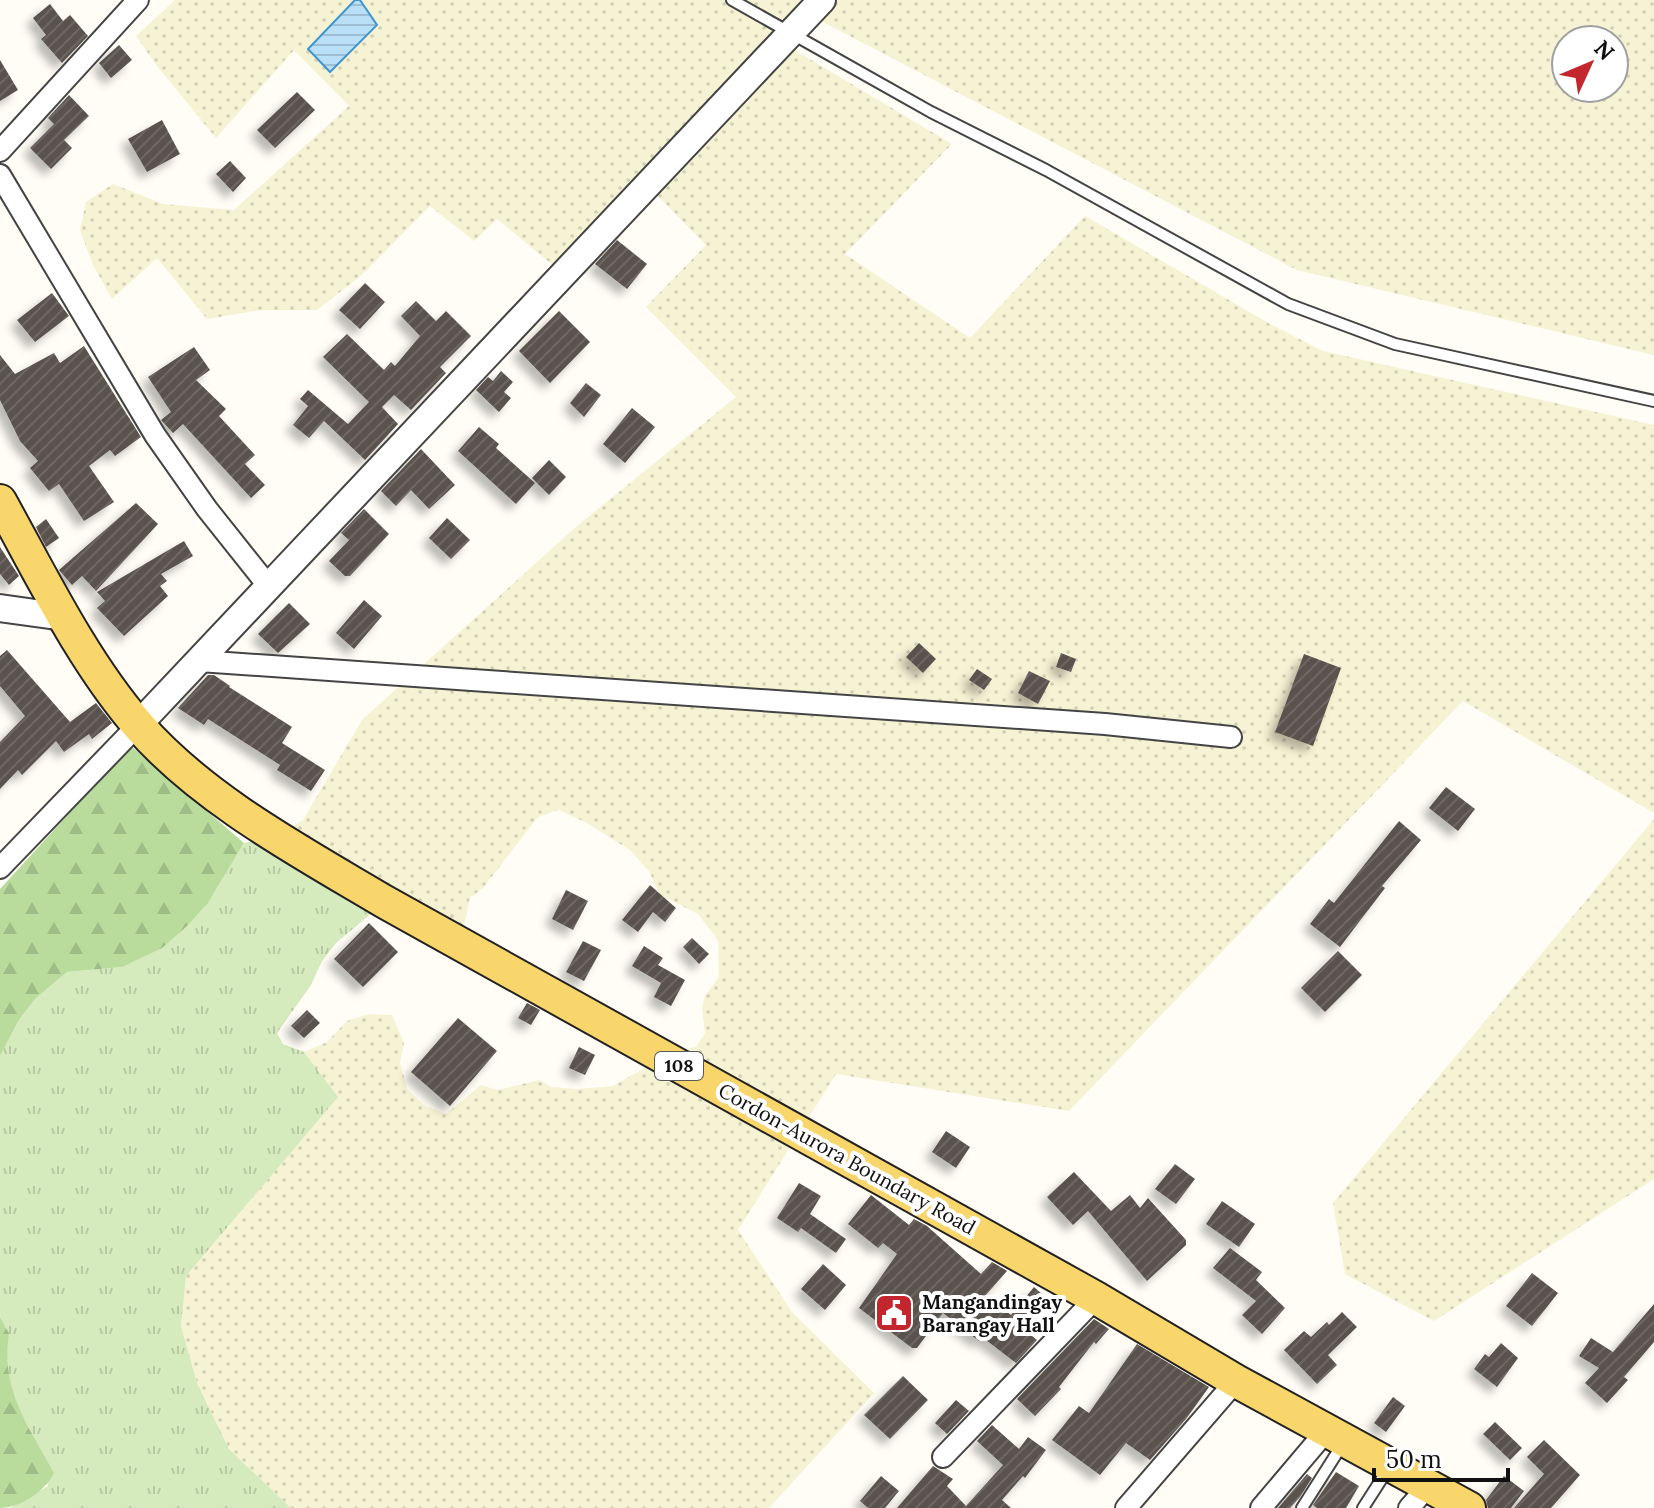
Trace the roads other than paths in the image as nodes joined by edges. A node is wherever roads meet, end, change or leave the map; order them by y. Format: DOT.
graph roads {
  1 [pos="138,0"];
  2 [pos="732,0"];
  3 [pos="822,0"];
  4 [pos="791,33"];
  5 [pos="0,151"];
  6 [pos="0,175"];
  7 [pos="1654,401"];
  8 [pos="0,501"];
  9 [pos="270,588"];
  10 [pos="0,608"];
  11 [pos="64,617"];
  12 [pos="199,661"];
  13 [pos="138,725"];
  14 [pos="1231,737"];
  15 [pos="0,868"];
  16 [pos="1096,1298"];
  17 [pos="1236,1381"];
  18 [pos="1336,1435"];
  19 [pos="943,1457"];
  20 [pos="1391,1465"];
  21 [pos="1419,1497"];
  22 [pos="1126,1508"];
  23 [pos="1261,1508"];
  24 [pos="1302,1508"];
  25 [pos="1363,1508"];
  26 [pos="1469,1508"];
  1 -- 5 [label="street"];
  2 -- 4 [label="lane"];
  3 -- 4 [label="street"];
  4 -- 7 [label="lane"];
  4 -- 9 [label="street"];
  6 -- 9 [label="street"];
  8 -- 11 [label="main road, Cordon-Aurora Boundary Road / 108"];
  9 -- 12 [label="street"];
  10 -- 11 [label="street"];
  11 -- 13 [label="main road, Cordon-Aurora Boundary Road / 108"];
  12 -- 13 [label="street"];
  12 -- 14 [label="street"];
  13 -- 15 [label="street"];
  13 -- 16 [label="main road, Cordon-Aurora Boundary Road / 108"];
  16 -- 17 [label="main road, Cordon-Aurora Boundary Road / 108"];
  16 -- 19 [label="street"];
  17 -- 18 [label="main road, Cordon-Aurora Boundary Road / 108"];
  17 -- 22 [label="street"];
  18 -- 20 [label="main road, Cordon-Aurora Boundary Road / 108"];
  18 -- 23 [label="street"];
  18 -- 24 [label="lane"];
  20 -- 21 [label="main road, Cordon-Aurora Boundary Road / 108"];
  20 -- 25 [label="lane"];
  21 -- 26 [label="main road, Cordon-Aurora Boundary Road / 108"];
}
